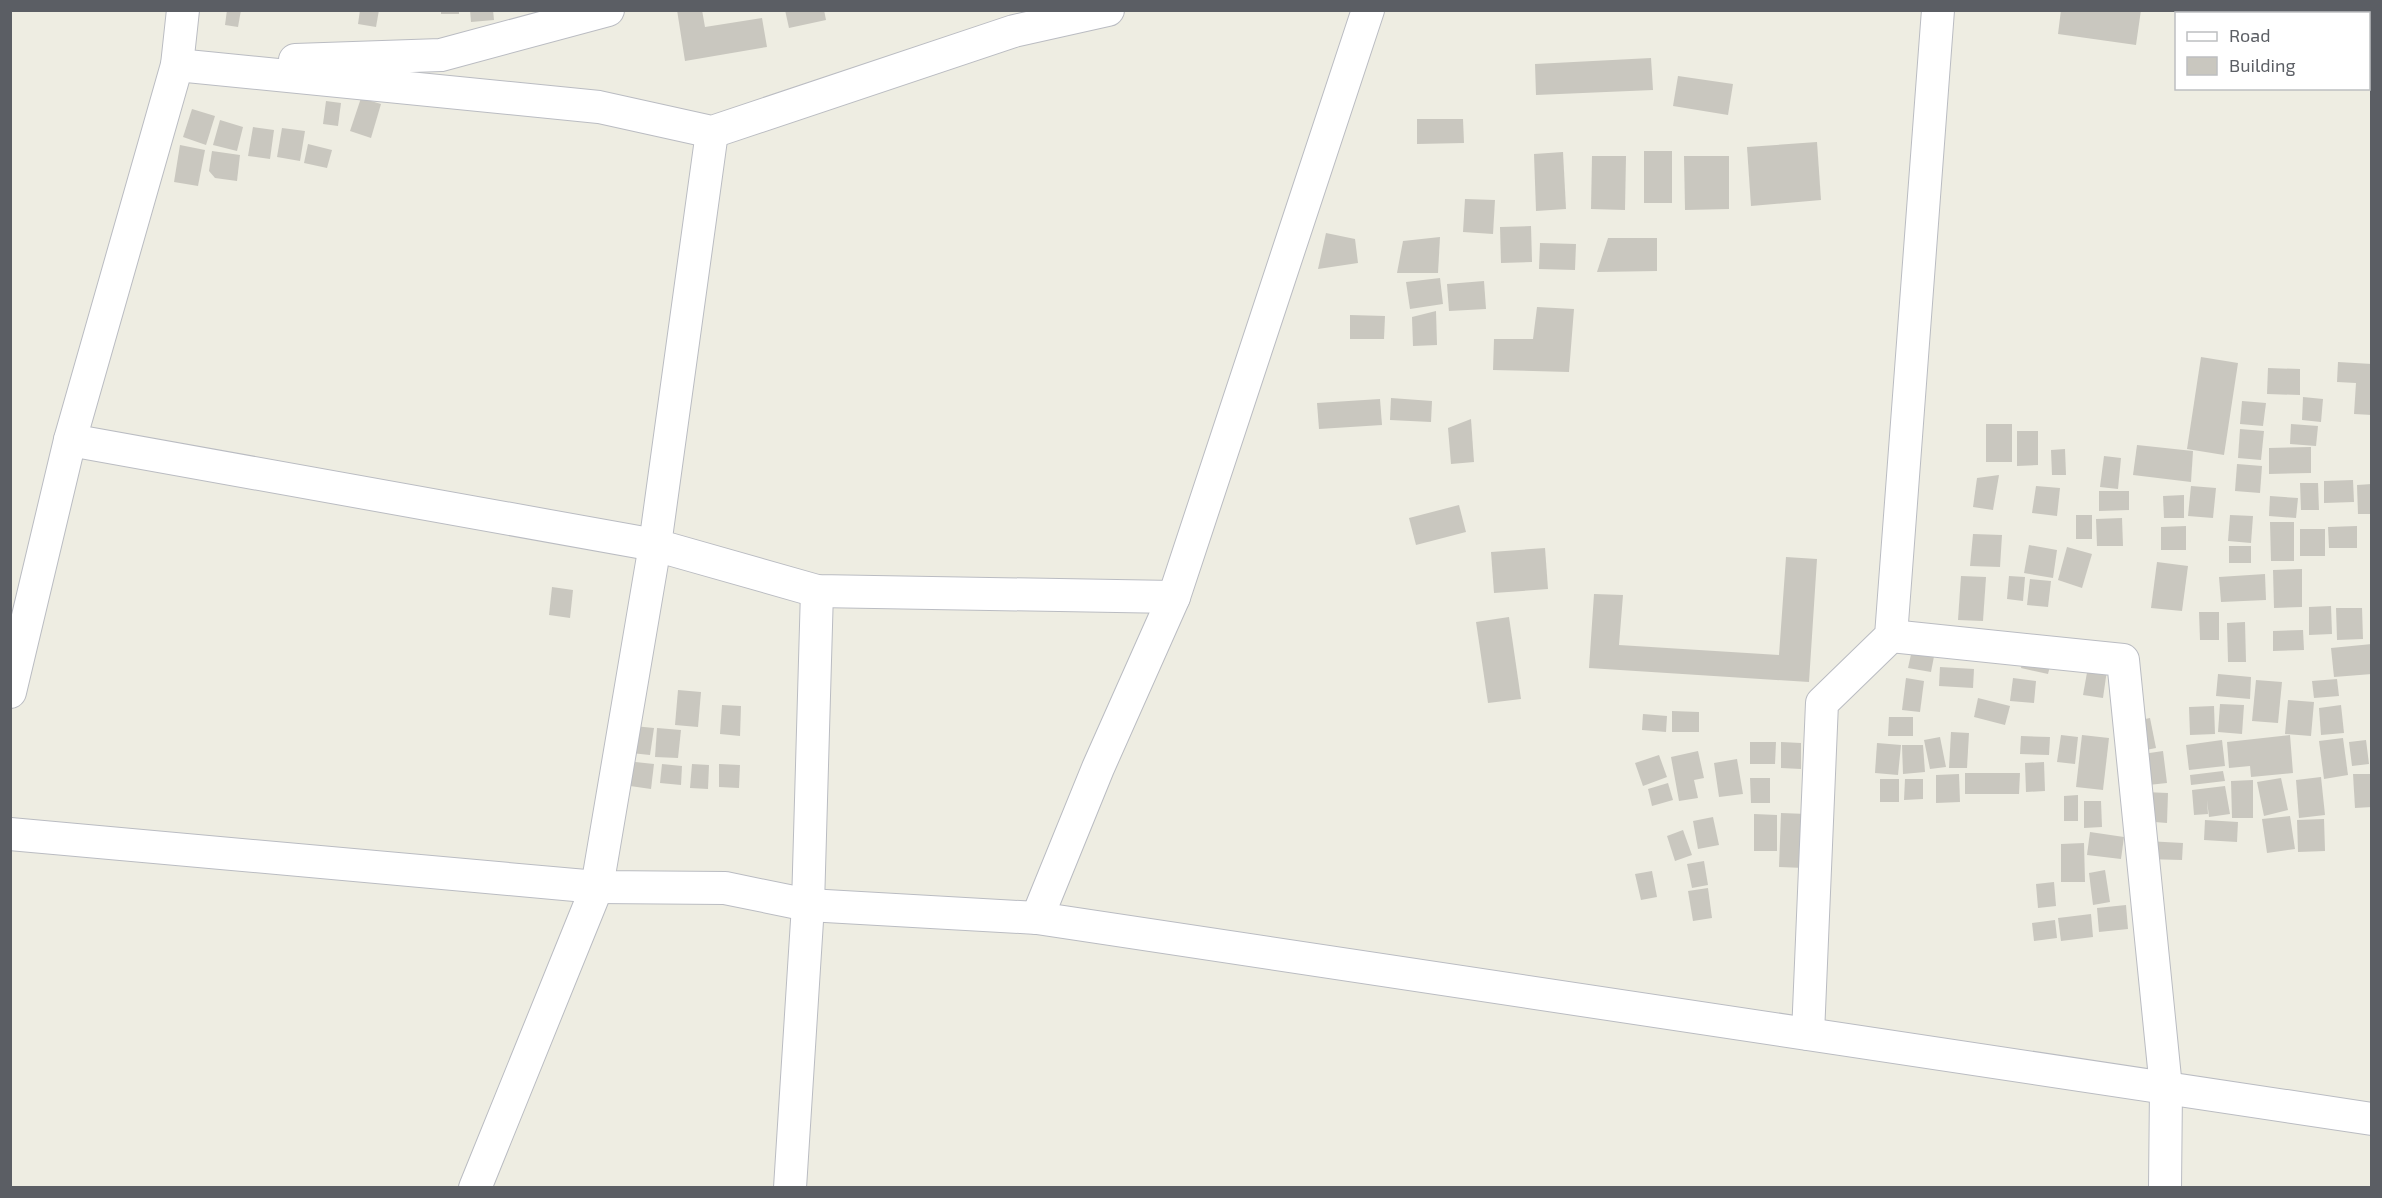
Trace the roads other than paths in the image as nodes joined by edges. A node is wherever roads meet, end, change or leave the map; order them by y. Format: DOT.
graph roads {
  1 [pos="183,10"];
  2 [pos="608,10"];
  3 [pos="1108,10"];
  4 [pos="1368,10"];
  5 [pos="1938,10"];
  6 [pos="177,64"];
  7 [pos="712,132"];
  8 [pos="70,440"];
  9 [pos="655,545"];
  10 [pos="817,591"];
  11 [pos="1174,597"];
  12 [pos="1891,636"];
  13 [pos="10,692"];
  14 [pos="10,834"];
  15 [pos="597,887"];
  16 [pos="808,905"];
  17 [pos="1037,918"];
  18 [pos="1808,1034"];
  19 [pos="2166,1088"];
  20 [pos="2372,1119"];
  21 [pos="475,1188"];
  22 [pos="790,1188"];
  23 [pos="2165,1188"];
  1 -- 6 [label="street"];
  2 -- 6 [label="street"];
  3 -- 7 [label="street"];
  4 -- 11 [label="street"];
  5 -- 12 [label="street"];
  6 -- 7 [label="street"];
  6 -- 8 [label="street"];
  7 -- 9 [label="street"];
  8 -- 9 [label="street"];
  8 -- 13 [label="street"];
  9 -- 10 [label="street"];
  9 -- 15 [label="street"];
  10 -- 11 [label="street"];
  10 -- 16 [label="street"];
  11 -- 17 [label="street"];
  12 -- 18 [label="street"];
  12 -- 19 [label="street"];
  14 -- 15 [label="street"];
  15 -- 16 [label="street"];
  15 -- 21 [label="street"];
  16 -- 17 [label="street"];
  16 -- 22 [label="street"];
  17 -- 18 [label="street"];
  18 -- 19 [label="street"];
  19 -- 20 [label="street"];
  19 -- 23 [label="street"];
}
